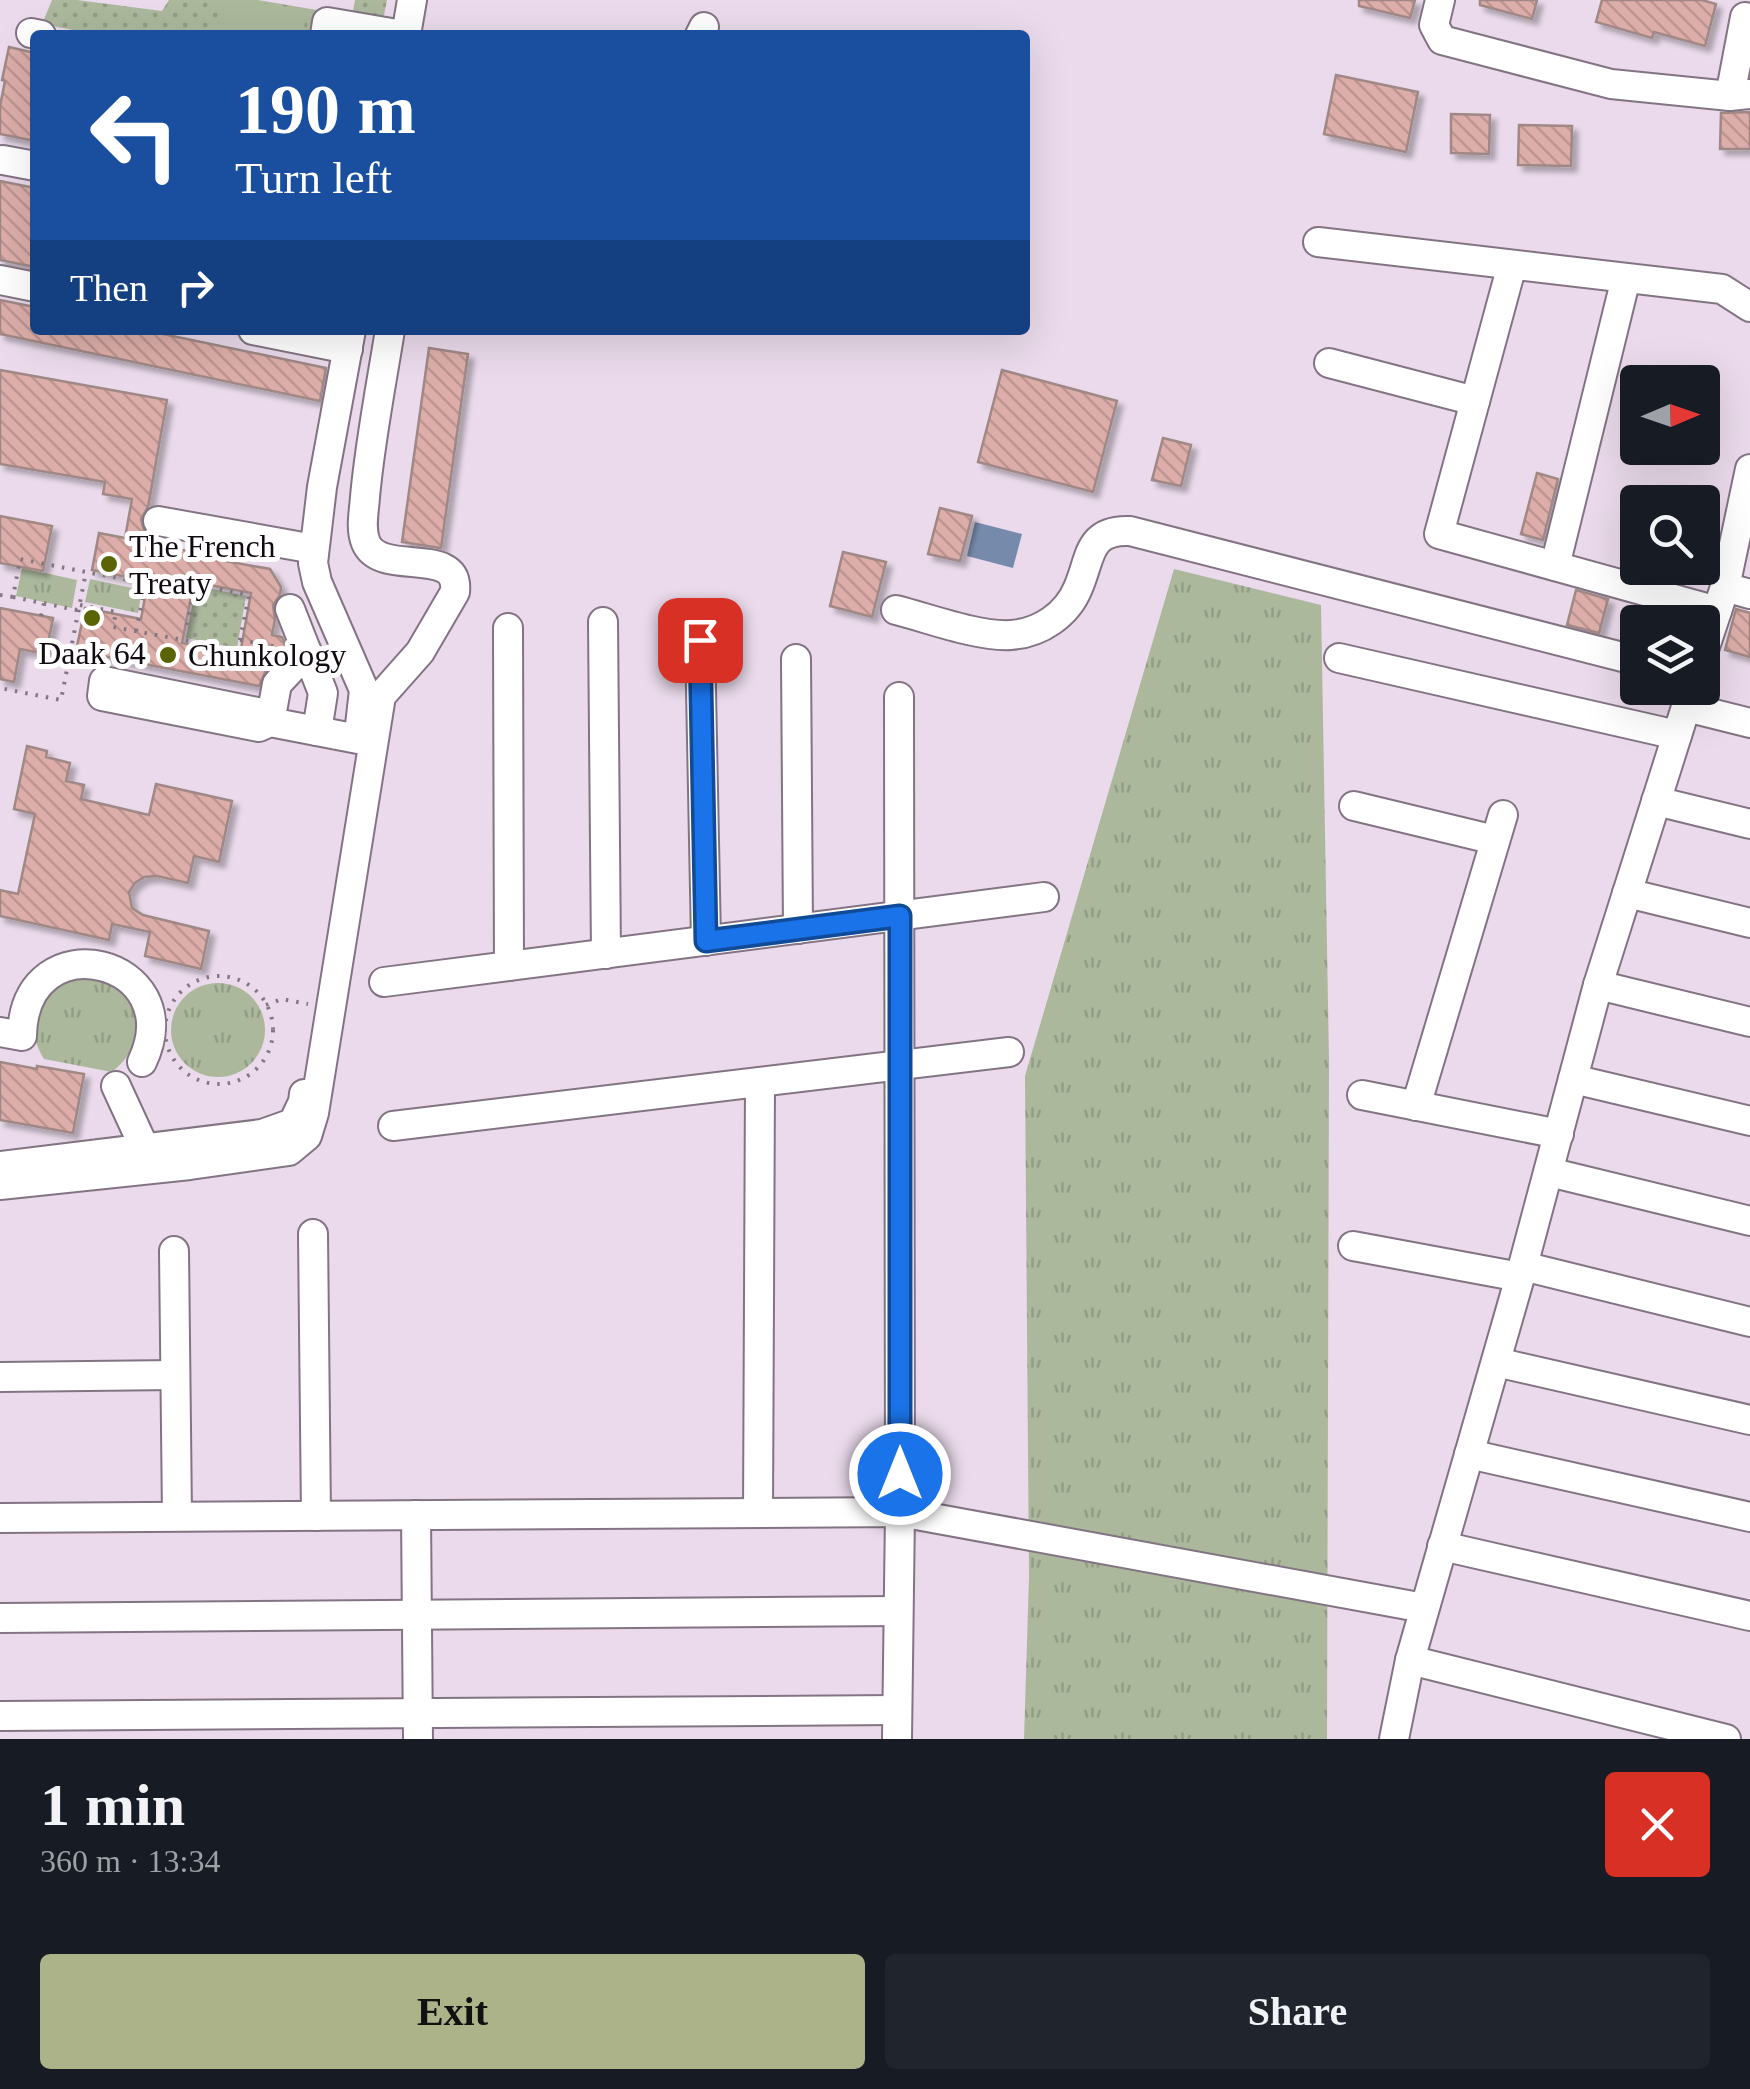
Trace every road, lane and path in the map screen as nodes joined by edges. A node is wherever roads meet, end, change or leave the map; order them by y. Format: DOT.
graph roads {
  1 [pos="412,0"];
  2 [pos="1440,0"];
  3 [pos="1744,17"];
  4 [pos="326,30"];
  5 [pos="375,30"];
  6 [pos="406,30"];
  7 [pos="1740,95"];
  8 [pos="4,160"];
  9 [pos="30,165"];
  10 [pos="1318,242"];
  11 [pos="1512,265"];
  12 [pos="1626,278"];
  13 [pos="0,280"];
  14 [pos="30,285"];
  15 [pos="1750,307"];
  16 [pos="307,335"];
  17 [pos="389,335"];
  18 [pos="350,339"];
  19 [pos="1330,363"];
  20 [pos="1475,401"];
  21 [pos="1750,469"];
  22 [pos="158,521"];
  23 [pos="314,550"];
  24 [pos="1555,566"];
  25 [pos="86,572"];
  26 [pos="146,583"];
  27 [pos="192,592"];
  28 [pos="0,595"];
  29 [pos="1731,597"];
  30 [pos="12,598"];
  31 [pos="44,603"];
  32 [pos="79,608"];
  33 [pos="290,609"];
  34 [pos="896,610"];
  35 [pos="41,616"];
  36 [pos="603,622"];
  37 [pos="186,625"];
  38 [pos="508,628"];
  39 [pos="136,632"];
  40 [pos="240,640"];
  41 [pos="700,640"];
  42 [pos="307,652"];
  43 [pos="1620,656"];
  44 [pos="796,658"];
  45 [pos="1340,658"];
  46 [pos="0,688"];
  47 [pos="899,696"];
  48 [pos="1687,705"];
  49 [pos="1708,705"];
  50 [pos="270,722"];
  51 [pos="1750,723"];
  52 [pos="316,731"];
  53 [pos="1677,736"];
  54 [pos="358,739"];
  55 [pos="1656,800"];
  56 [pos="1354,806"];
  57 [pos="1750,824"];
  58 [pos="1627,893"];
  59 [pos="1044,897"];
  60 [pos="900,916"];
  61 [pos="1750,922"];
  62 [pos="798,929"];
  63 [pos="706,941"];
  64 [pos="606,954"];
  65 [pos="509,966"];
  66 [pos="384,982"];
  67 [pos="1598,985"];
  68 [pos="266,1005"];
  69 [pos="318,1006"];
  70 [pos="1750,1022"];
  71 [pos="0,1032"];
  72 [pos="1008,1052"];
  73 [pos="142,1062"];
  74 [pos="900,1065"];
  75 [pos="1574,1079"];
  76 [pos="760,1082"];
  77 [pos="116,1086"];
  78 [pos="1362,1095"];
  79 [pos="1416,1106"];
  80 [pos="1750,1121"];
  81 [pos="392,1126"];
  82 [pos="1559,1134"];
  83 [pos="144,1148"];
  84 [pos="0,1166"];
  85 [pos="1549,1172"];
  86 [pos="0,1185"];
  87 [pos="1750,1221"];
  88 [pos="314,1234"];
  89 [pos="1353,1246"];
  90 [pos="174,1251"];
  91 [pos="1522,1272"];
  92 [pos="1750,1322"];
  93 [pos="1496,1362"];
  94 [pos="175,1376"];
  95 [pos="0,1378"];
  96 [pos="1750,1420"];
  97 [pos="1469,1454"];
  98 [pos="758,1512"];
  99 [pos="900,1512"];
  100 [pos="416,1515"];
  101 [pos="177,1516"];
  102 [pos="316,1516"];
  103 [pos="1750,1517"];
  104 [pos="0,1518"];
  105 [pos="1442,1546"];
  106 [pos="1424,1608"];
  107 [pos="898,1610"];
  108 [pos="417,1615"];
  109 [pos="1750,1616"];
  110 [pos="0,1618"];
  111 [pos="1410,1660"];
  112 [pos="897,1710"];
  113 [pos="0,1716"];
  114 [pos="418,1726"];
  115 [pos="1750,1730"];
  116 [pos="896,1739"];
  117 [pos="1394,1739"];
  118 [pos="1729,1739"];
  1 -- 6 [label="street"];
  2 -- 7 [label="street"];
  3 -- 7 [label="street"];
  4 -- 5 [label="street"];
  8 -- 9 [label="street"];
  10 -- 11 [label="street"];
  11 -- 12 [label="street"];
  11 -- 20 [label="street"];
  12 -- 15 [label="street"];
  12 -- 24 [label="street"];
  13 -- 14 [label="street"];
  16 -- 18 [label="street"];
  17 -- 86 [label="street"];
  18 -- 23 [label="street"];
  19 -- 20 [label="street"];
  20 -- 24 [label="street"];
  21 -- 29 [label="street"];
  22 -- 23 [label="street"];
  23 -- 54 [label="street"];
  24 -- 29 [label="street"];
  25 -- 26 [label="path"];
  25 -- 30 [label="path"];
  25 -- 32 [label="path"];
  26 -- 27 [label="path"];
  26 -- 39 [label="path"];
  27 -- 37 [label="path"];
  27 -- 40 [label="path"];
  28 -- 30 [label="path"];
  30 -- 31 [label="path"];
  31 -- 32 [label="path"];
  31 -- 35 [label="path"];
  32 -- 39 [label="path"];
  32 -- 46 [label="path"];
  33 -- 42 [label="street"];
  34 -- 43 [label="street"];
  36 -- 64 [label="street"];
  38 -- 65 [label="street"];
  39 -- 40 [label="path"];
  40 -- 42 [label="path"];
  41 -- 63 [label="street"];
  42 -- 50 [label="street"];
  42 -- 52 [label="street"];
  44 -- 62 [label="street"];
  45 -- 53 [label="street"];
  47 -- 60 [label="street"];
  48 -- 53 [label="street"];
  49 -- 51 [label="street"];
  50 -- 50 [label="street"];
  50 -- 52 [label="street"];
  52 -- 54 [label="street"];
  53 -- 55 [label="street"];
  54 -- 69 [label="street"];
  55 -- 57 [label="street"];
  55 -- 58 [label="street"];
  56 -- 79 [label="street"];
  58 -- 61 [label="street"];
  58 -- 67 [label="street"];
  59 -- 60 [label="street"];
  60 -- 62 [label="street"];
  60 -- 74 [label="street"];
  62 -- 63 [label="street"];
  63 -- 64 [label="street"];
  64 -- 65 [label="street"];
  65 -- 66 [label="street"];
  67 -- 70 [label="street"];
  67 -- 75 [label="street"];
  68 -- 68 [label="path"];
  68 -- 69 [label="path"];
  69 -- 83 [label="street"];
  71 -- 73 [label="street"];
  72 -- 74 [label="street"];
  74 -- 76 [label="street"];
  74 -- 99 [label="street"];
  75 -- 80 [label="street"];
  75 -- 82 [label="street"];
  76 -- 81 [label="street"];
  76 -- 98 [label="street"];
  77 -- 83 [label="street"];
  78 -- 79 [label="street"];
  79 -- 82 [label="street"];
  82 -- 85 [label="street"];
  83 -- 84 [label="street"];
  85 -- 87 [label="street"];
  85 -- 91 [label="street"];
  88 -- 102 [label="street"];
  89 -- 91 [label="street"];
  90 -- 94 [label="street"];
  91 -- 92 [label="street"];
  91 -- 93 [label="street"];
  93 -- 96 [label="street"];
  93 -- 97 [label="street"];
  94 -- 95 [label="street"];
  94 -- 101 [label="street"];
  97 -- 103 [label="street"];
  97 -- 105 [label="street"];
  98 -- 99 [label="street"];
  98 -- 100 [label="street"];
  99 -- 106 [label="street"];
  99 -- 107 [label="street"];
  100 -- 102 [label="street"];
  100 -- 108 [label="street"];
  101 -- 102 [label="street"];
  101 -- 104 [label="street"];
  105 -- 106 [label="street"];
  105 -- 109 [label="street"];
  106 -- 111 [label="street"];
  107 -- 108 [label="street"];
  107 -- 112 [label="street"];
  108 -- 110 [label="street"];
  108 -- 114 [label="street"];
  111 -- 117 [label="street"];
  111 -- 118 [label="street"];
  112 -- 114 [label="street"];
  112 -- 116 [label="street"];
  113 -- 114 [label="street"];
  115 -- 118 [label="street"];
}
